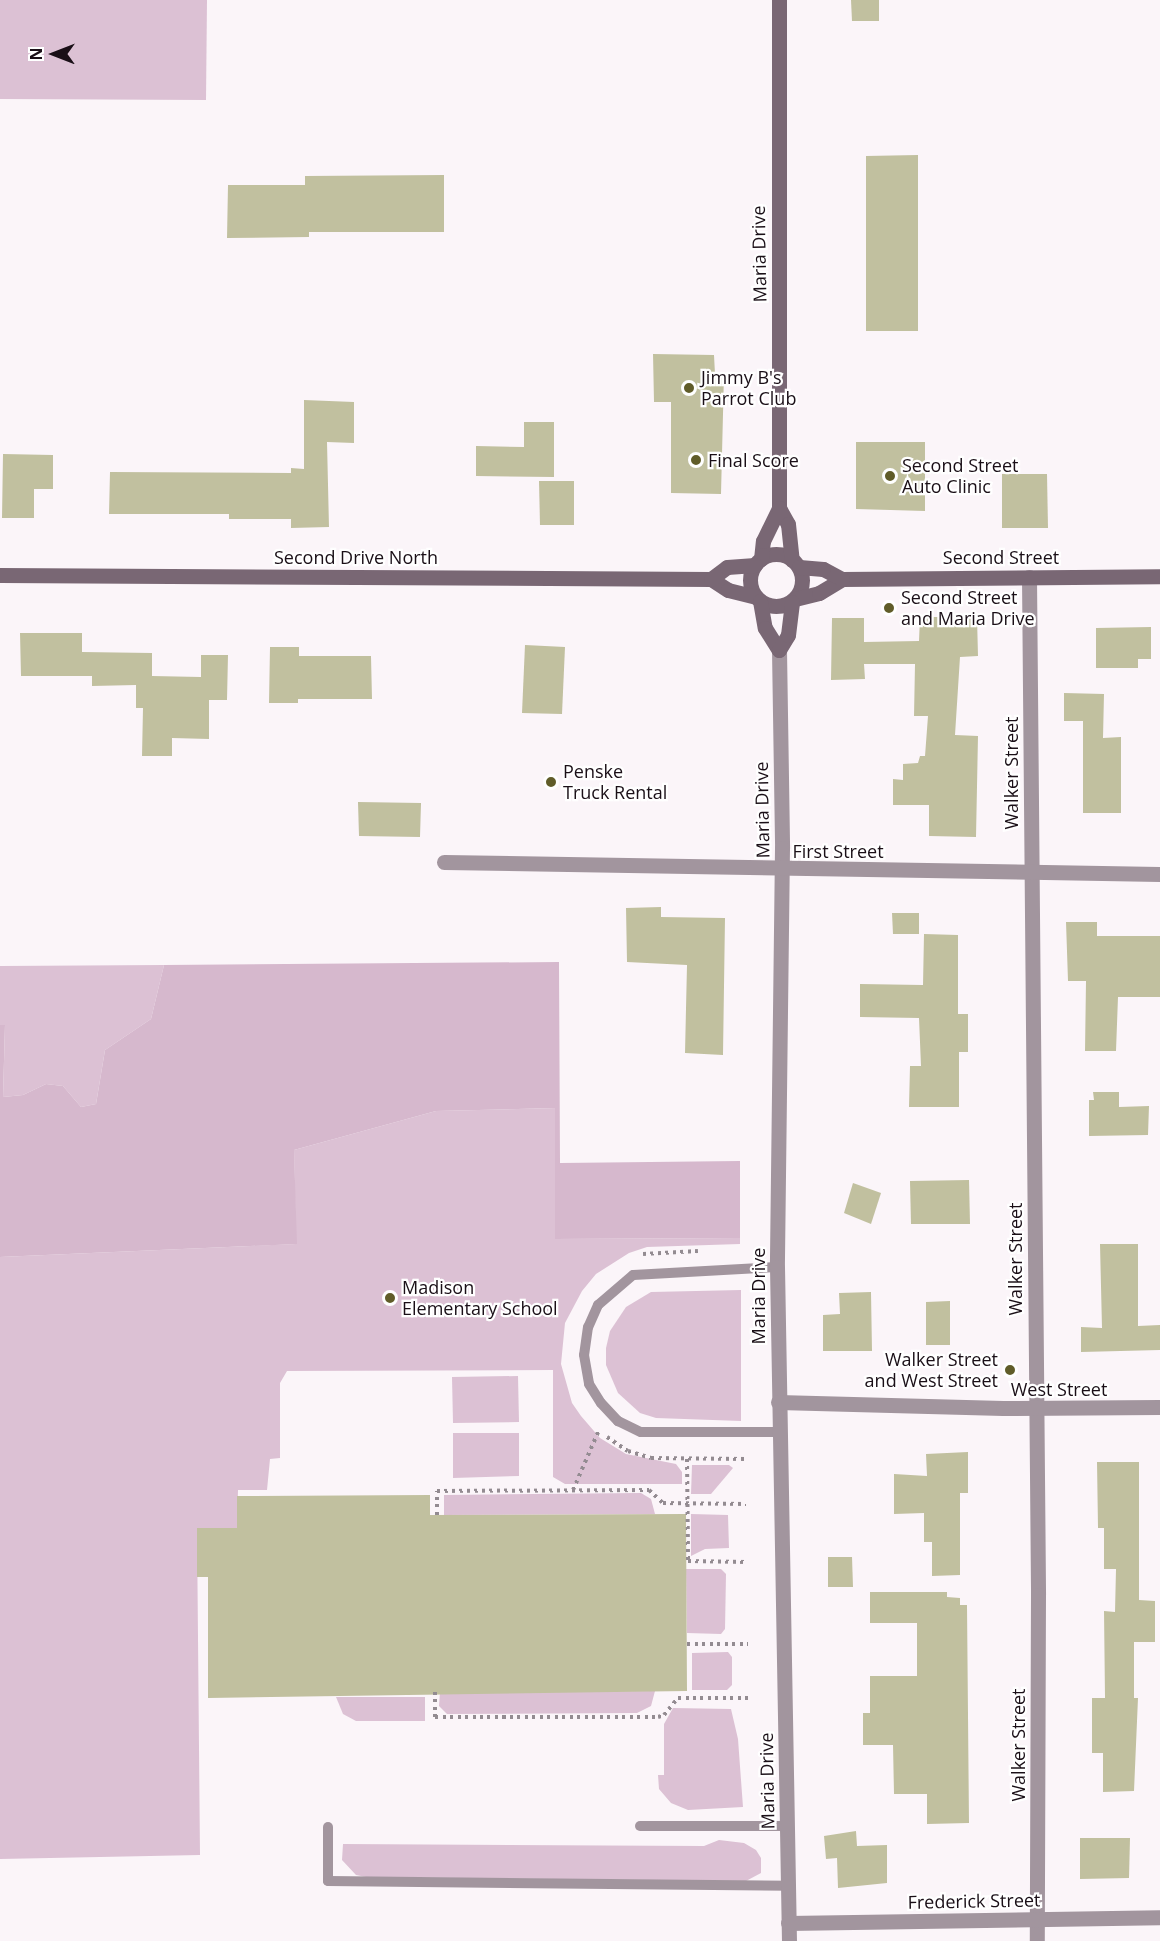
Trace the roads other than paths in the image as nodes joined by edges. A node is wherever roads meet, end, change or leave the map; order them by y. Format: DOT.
graph roads {
  1 [pos="779,0"];
  2 [pos="779,508"];
  3 [pos="758,562"];
  4 [pos="795,563"];
  5 [pos="0,575"];
  6 [pos="1160,576"];
  7 [pos="1029,577"];
  8 [pos="711,579"];
  9 [pos="842,579"];
  10 [pos="758,599"];
  11 [pos="793,601"];
  12 [pos="779,650"];
  13 [pos="444,862"];
  14 [pos="782,870"];
  15 [pos="1030,872"];
  16 [pos="1160,874"];
  17 [pos="777,1267"];
  18 [pos="778,1402"];
  19 [pos="1160,1407"];
  20 [pos="1035,1409"];
  21 [pos="782,1432"];
  22 [pos="640,1826"];
  23 [pos="787,1826"];
  24 [pos="327,1827"];
  25 [pos="788,1886"];
  26 [pos="1160,1917"];
  27 [pos="1036,1919"];
  28 [pos="788,1923"];
  29 [pos="789,1941"];
  30 [pos="1037,1941"];
  1 -- 2 [label="street, Maria Drive"];
  2 -- 3 [label="street"];
  2 -- 4 [label="street"];
  3 -- 4 [label="street"];
  3 -- 8 [label="street"];
  3 -- 10 [label="street"];
  4 -- 9 [label="street"];
  4 -- 11 [label="street"];
  5 -- 8 [label="street, Second Drive North"];
  6 -- 7 [label="street, Second Street"];
  7 -- 9 [label="street, Second Street"];
  7 -- 15 [label="street, Walker Street"];
  8 -- 10 [label="street"];
  9 -- 11 [label="street"];
  10 -- 11 [label="street"];
  10 -- 12 [label="street"];
  11 -- 12 [label="street"];
  12 -- 14 [label="street, Maria Drive"];
  13 -- 14 [label="street, First Street"];
  14 -- 15 [label="street, First Street"];
  14 -- 17 [label="street, Maria Drive"];
  15 -- 16 [label="street, First Street"];
  15 -- 20 [label="street, Walker Street"];
  17 -- 18 [label="street, Maria Drive"];
  17 -- 21 [label="lane"];
  18 -- 20 [label="street, West Street"];
  18 -- 21 [label="street, Maria Drive"];
  19 -- 20 [label="street, West Street"];
  20 -- 27 [label="street, Walker Street"];
  21 -- 23 [label="street, Maria Drive"];
  22 -- 23 [label="lane"];
  23 -- 25 [label="street, Maria Drive"];
  24 -- 25 [label="lane"];
  25 -- 28 [label="street, Maria Drive"];
  26 -- 27 [label="street, Frederick Street"];
  27 -- 28 [label="street, Frederick Street"];
  27 -- 30 [label="street, Walker Street"];
  28 -- 29 [label="street, Maria Drive"];
}
